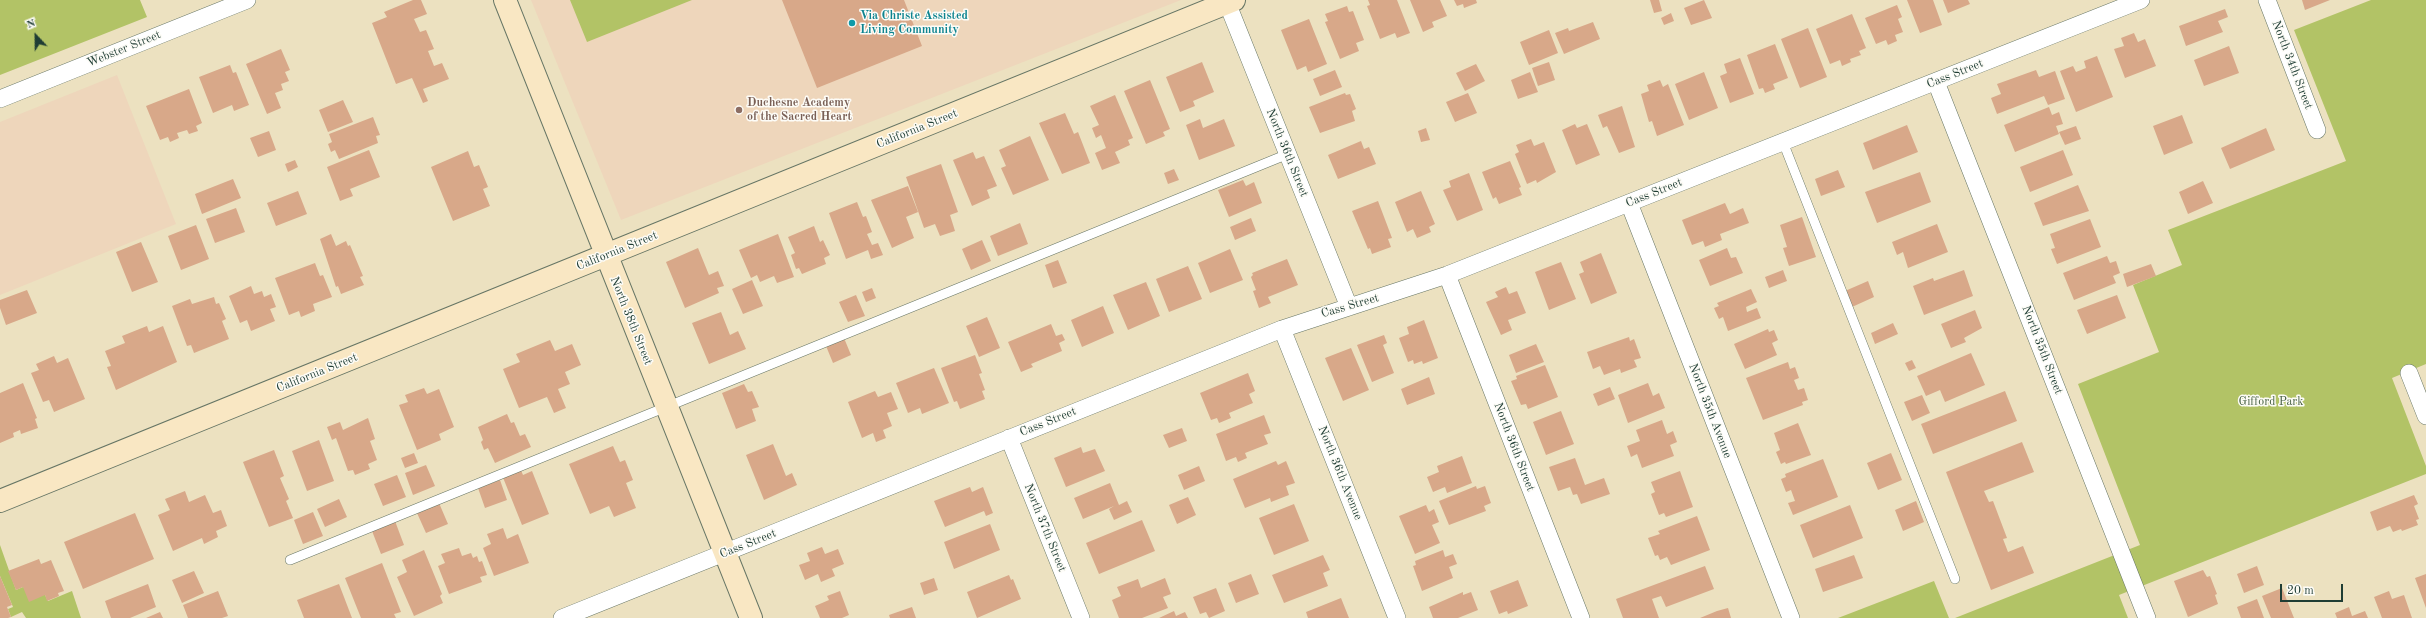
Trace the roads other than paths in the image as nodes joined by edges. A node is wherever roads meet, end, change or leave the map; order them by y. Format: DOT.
graph roads {
  1 [pos="247,0"];
  2 [pos="505,0"];
  3 [pos="2141,0"];
  4 [pos="2267,0"];
  5 [pos="1229,1"];
  6 [pos="1936,82"];
  7 [pos="0,99"];
  8 [pos="2317,130"];
  9 [pos="1783,142"];
  10 [pos="1288,154"];
  11 [pos="1629,203"];
  12 [pos="605,256"];
  13 [pos="1447,275"];
  14 [pos="1349,307"];
  15 [pos="1282,329"];
  16 [pos="2409,373"];
  17 [pos="666,407"];
  18 [pos="2426,416"];
  19 [pos="1009,438"];
  20 [pos="0,501"];
  21 [pos="725,553"];
  22 [pos="290,560"];
  23 [pos="1955,579"];
  24 [pos="562,618"];
  25 [pos="751,618"];
  26 [pos="1080,618"];
  27 [pos="1397,618"];
  28 [pos="1581,618"];
  29 [pos="1791,618"];
  30 [pos="2147,618"];
  1 -- 7 [label="street, Webster Street"];
  2 -- 12 [label="street, North 38th Street"];
  3 -- 6 [label="street, Cass Street"];
  4 -- 8 [label="street, North 34th Street"];
  5 -- 10 [label="street, North 36th Street"];
  5 -- 12 [label="street, California Street"];
  6 -- 9 [label="street, Cass Street"];
  6 -- 30 [label="street, North 35th Street"];
  9 -- 11 [label="street, Cass Street"];
  9 -- 23 [label="lane"];
  10 -- 14 [label="street, North 36th Street"];
  10 -- 17 [label="lane"];
  11 -- 13 [label="street, Cass Street"];
  11 -- 29 [label="street, North 35th Avenue"];
  12 -- 17 [label="street, North 38th Street"];
  12 -- 20 [label="street, California Street"];
  13 -- 14 [label="street, Cass Street"];
  13 -- 28 [label="street, North 36th Street"];
  14 -- 15 [label="street, Cass Street"];
  15 -- 19 [label="street, Cass Street"];
  15 -- 27 [label="street, North 36th Avenue"];
  16 -- 18 [label="street"];
  17 -- 21 [label="street, North 38th Street"];
  17 -- 22 [label="lane"];
  19 -- 21 [label="street, Cass Street"];
  19 -- 26 [label="street, North 37th Street"];
  21 -- 24 [label="street, Cass Street"];
  21 -- 25 [label="street, North 38th Street"];
}
